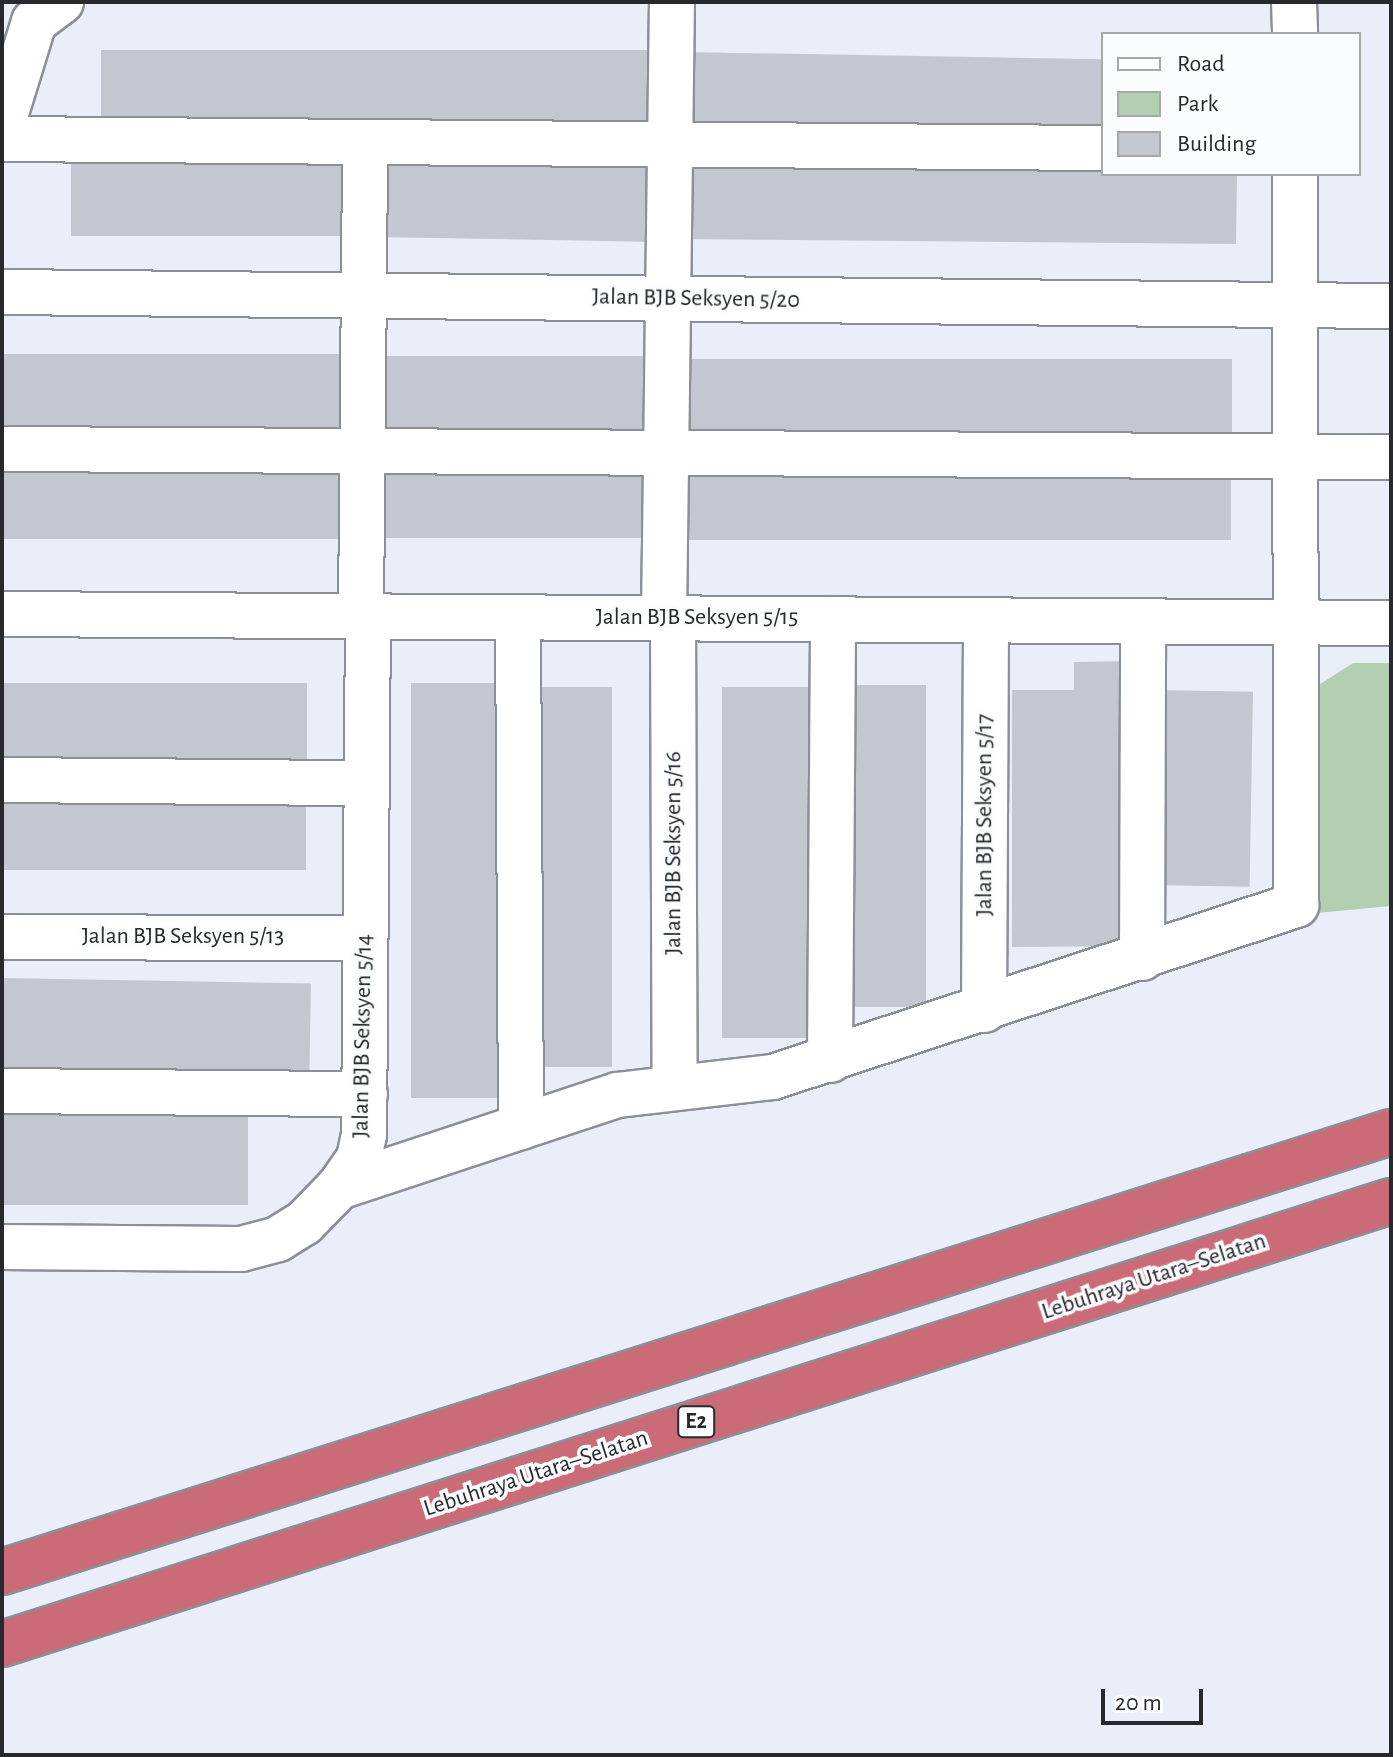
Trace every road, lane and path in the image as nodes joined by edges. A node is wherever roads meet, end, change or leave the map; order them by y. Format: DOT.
graph roads {
  1 [pos="61,2"];
  2 [pos="672,2"];
  3 [pos="1294,2"];
  4 [pos="1295,32"];
  5 [pos="2,126"];
  6 [pos="2,139"];
  7 [pos="365,142"];
  8 [pos="670,144"];
  9 [pos="1101,148"];
  10 [pos="1295,176"];
  11 [pos="2,292"];
  12 [pos="364,295"];
  13 [pos="668,299"];
  14 [pos="1295,305"];
  15 [pos="1391,306"];
  16 [pos="2,449"];
  17 [pos="363,451"];
  18 [pos="666,453"];
  19 [pos="1296,456"];
  20 [pos="1391,457"];
  21 [pos="2,614"];
  22 [pos="364,616"];
  23 [pos="518,617"];
  24 [pos="669,618"];
  25 [pos="833,619"];
  26 [pos="986,621"];
  27 [pos="1143,621"];
  28 [pos="1296,623"];
  29 [pos="1391,623"];
  30 [pos="2,780"];
  31 [pos="367,783"];
  32 [pos="2,937"];
  33 [pos="365,938"];
  34 [pos="1142,958"];
  35 [pos="984,1010"];
  36 [pos="830,1060"];
  37 [pos="675,1088"];
  38 [pos="2,1091"];
  39 [pos="365,1094"];
  40 [pos="521,1127"];
  41 [pos="1391,1132"];
  42 [pos="339,1187"];
  43 [pos="1391,1201"];
  44 [pos="2,1247"];
  45 [pos="2,1572"];
  46 [pos="2,1644"];
  1 -- 5 [label="street"];
  2 -- 8 [label="street, Jalan BJB Seksyen 5/16"];
  3 -- 4 [label="street"];
  6 -- 7 [label="street"];
  7 -- 8 [label="street"];
  7 -- 12 [label="street, Jalan BJB Seksyen 5/14"];
  8 -- 9 [label="street"];
  8 -- 13 [label="street, Jalan BJB Seksyen 5/16"];
  10 -- 14 [label="street"];
  11 -- 12 [label="street, Jalan BJB Seksyen 5/20"];
  12 -- 13 [label="street, Jalan BJB Seksyen 5/20"];
  12 -- 17 [label="street, Jalan BJB Seksyen 5/14"];
  13 -- 14 [label="street, Jalan BJB Seksyen 5/20"];
  13 -- 18 [label="street, Jalan BJB Seksyen 5/16"];
  14 -- 15 [label="street, Jalan BJB Seksyen 5/20"];
  14 -- 19 [label="street"];
  16 -- 17 [label="street"];
  17 -- 18 [label="street"];
  17 -- 22 [label="street, Jalan BJB Seksyen 5/14"];
  18 -- 19 [label="street"];
  18 -- 24 [label="street, Jalan BJB Seksyen 5/16"];
  19 -- 20 [label="street"];
  19 -- 28 [label="street"];
  21 -- 22 [label="street, Jalan BJB Seksyen 5/15"];
  22 -- 23 [label="street, Jalan BJB Seksyen 5/15"];
  22 -- 31 [label="street, Jalan BJB Seksyen 5/14"];
  23 -- 24 [label="street, Jalan BJB Seksyen 5/15"];
  23 -- 40 [label="street"];
  24 -- 25 [label="street, Jalan BJB Seksyen 5/15"];
  24 -- 37 [label="street, Jalan BJB Seksyen 5/16"];
  25 -- 26 [label="street, Jalan BJB Seksyen 5/15"];
  25 -- 36 [label="street"];
  26 -- 27 [label="street, Jalan BJB Seksyen 5/15"];
  26 -- 35 [label="street, Jalan BJB Seksyen 5/17"];
  27 -- 28 [label="street, Jalan BJB Seksyen 5/15"];
  27 -- 34 [label="street"];
  28 -- 29 [label="street, Jalan BJB Seksyen 5/15"];
  28 -- 34 [label="street"];
  30 -- 31 [label="street"];
  31 -- 33 [label="street, Jalan BJB Seksyen 5/14"];
  32 -- 33 [label="street, Jalan BJB Seksyen 5/13"];
  33 -- 39 [label="street, Jalan BJB Seksyen 5/14"];
  34 -- 35 [label="street"];
  35 -- 36 [label="street"];
  36 -- 37 [label="street"];
  37 -- 40 [label="street"];
  38 -- 39 [label="street"];
  39 -- 42 [label="street, Jalan BJB Seksyen 5/14"];
  40 -- 42 [label="street"];
  41 -- 45 [label="highway"];
  42 -- 44 [label="street, Jalan BJB Seksyen 5/14"];
  43 -- 46 [label="highway, Lebuhraya Utara–Selatan / E2"];
}
